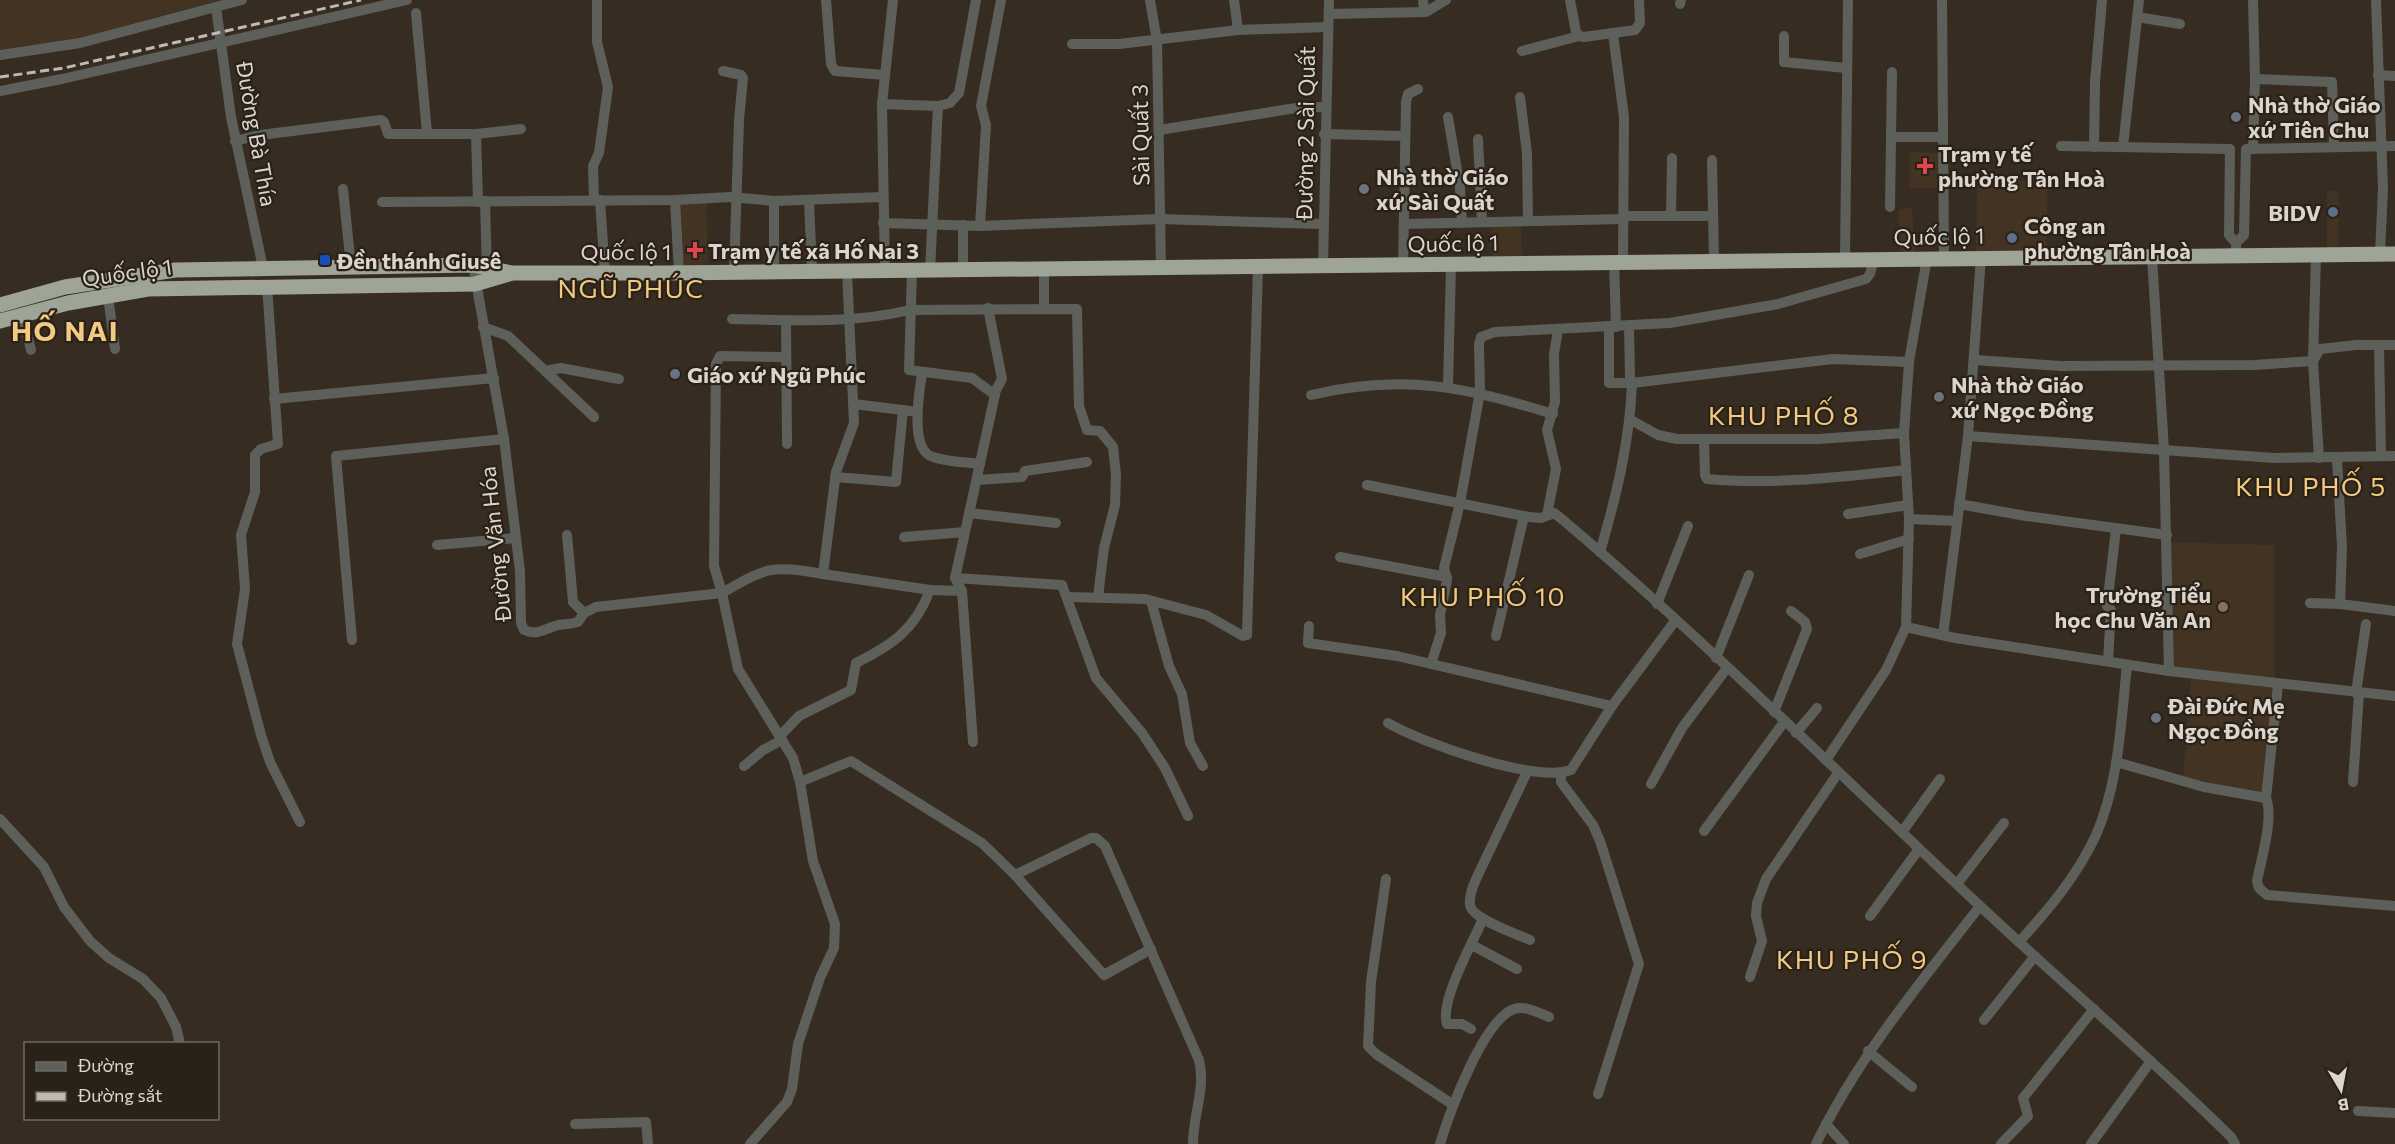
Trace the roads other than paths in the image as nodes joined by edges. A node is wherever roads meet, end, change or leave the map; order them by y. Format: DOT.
graph roads {
  1 [pos="242,0"];
  2 [pos="407,0"];
  3 [pos="597,0"];
  4 [pos="826,0"];
  5 [pos="893,0"];
  6 [pos="976,0"];
  7 [pos="1001,0"];
  8 [pos="1150,0"];
  9 [pos="1234,0"];
  10 [pos="1329,0"];
  11 [pos="1423,0"];
  12 [pos="1446,0"];
  13 [pos="1570,0"];
  14 [pos="1639,0"];
  15 [pos="1848,0"];
  16 [pos="1942,0"];
  17 [pos="2102,0"];
  18 [pos="2139,0"];
  19 [pos="2253,0"];
  20 [pos="2376,0"];
  21 [pos="216,7"];
  22 [pos="1424,12"];
  23 [pos="416,13"];
  24 [pos="1329,14"];
  25 [pos="2137,17"];
  26 [pos="2180,24"];
  27 [pos="1327,27"];
  28 [pos="1238,30"];
  29 [pos="1613,34"];
  30 [pos="1579,36"];
  31 [pos="1784,36"];
  32 [pos="1157,41"];
  33 [pos="221,43"];
  34 [pos="1072,44"];
  35 [pos="1522,51"];
  36 [pos="0,55"];
  37 [pos="1846,68"];
  38 [pos="723,71"];
  39 [pos="1892,72"];
  40 [pos="885,75"];
  41 [pos="2378,75"];
  42 [pos="2395,76"];
  43 [pos="2255,80"];
  44 [pos="1418,89"];
  45 [pos="0,91"];
  46 [pos="1520,97"];
  47 [pos="882,104"];
  48 [pos="938,106"];
  49 [pos="1324,107"];
  50 [pos="1448,117"];
  51 [pos="521,129"];
  52 [pos="1159,130"];
  53 [pos="427,133"];
  54 [pos="476,134"];
  55 [pos="1324,134"];
  56 [pos="1405,136"];
  57 [pos="1891,137"];
  58 [pos="1943,137"];
  59 [pos="1478,139"];
  60 [pos="235,141"];
  61 [pos="2061,146"];
  62 [pos="2395,146"];
  63 [pos="2094,147"];
  64 [pos="2123,147"];
  65 [pos="2334,147"];
  66 [pos="2381,147"];
  67 [pos="2253,149"];
  68 [pos="1672,158"];
  69 [pos="1712,160"];
  70 [pos="343,189"];
  71 [pos="883,197"];
  72 [pos="737,199"];
  73 [pos="597,200"];
  74 [pos="675,200"];
  75 [pos="809,200"];
  76 [pos="774,201"];
  77 [pos="382,202"];
  78 [pos="481,202"];
  79 [pos="1890,207"];
  80 [pos="1671,216"];
  81 [pos="1713,216"];
  82 [pos="1624,218"];
  83 [pos="1160,219"];
  84 [pos="1528,221"];
  85 [pos="1482,222"];
  86 [pos="883,223"];
  87 [pos="1462,223"];
  88 [pos="932,224"];
  89 [pos="1323,224"];
  90 [pos="1404,224"];
  91 [pos="963,225"];
  92 [pos="981,226"];
  93 [pos="2236,250"];
  94 [pos="2387,254"];
  95 [pos="2316,255"];
  96 [pos="1981,257"];
  97 [pos="2152,257"];
  98 [pos="1927,258"];
  99 [pos="1944,258"];
  100 [pos="1845,259"];
  101 [pos="1874,259"];
  102 [pos="1714,260"];
  103 [pos="1618,261"];
  104 [pos="1451,265"];
  105 [pos="1403,266"];
  106 [pos="351,267"];
  107 [pos="1323,267"];
  108 [pos="263,268"];
  109 [pos="1258,268"];
  110 [pos="1161,269"];
  111 [pos="963,270"];
  112 [pos="1044,270"];
  113 [pos="885,271"];
  114 [pos="912,271"];
  115 [pos="930,271"];
  116 [pos="774,272"];
  117 [pos="812,272"];
  118 [pos="847,272"];
  119 [pos="605,273"];
  120 [pos="679,273"];
  121 [pos="734,273"];
  122 [pos="480,274"];
  123 [pos="267,285"];
  124 [pos="108,296"];
  125 [pos="0,305"];
  126 [pos="988,308"];
  127 [pos="1044,308"];
  128 [pos="910,310"];
  129 [pos="22,315"];
  130 [pos="850,318"];
  131 [pos="732,319"];
  132 [pos="786,320"];
  133 [pos="0,321"];
  134 [pos="1612,326"];
  135 [pos="483,327"];
  136 [pos="1629,327"];
  137 [pos="1558,330"];
  138 [pos="2379,345"];
  139 [pos="2395,345"];
  140 [pos="116,349"];
  141 [pos="31,350"];
  142 [pos="786,357"];
  143 [pos="1975,360"];
  144 [pos="2313,361"];
  145 [pos="1909,362"];
  146 [pos="2160,365"];
  147 [pos="545,370"];
  148 [pos="922,374"];
  149 [pos="494,378"];
  150 [pos="620,379"];
  151 [pos="1631,380"];
  152 [pos="1448,387"];
  153 [pos="1480,392"];
  154 [pos="995,395"];
  155 [pos="1311,395"];
  156 [pos="274,399"];
  157 [pos="854,404"];
  158 [pos="903,410"];
  159 [pos="918,412"];
  160 [pos="1553,414"];
  161 [pos="594,417"];
  162 [pos="1631,420"];
  163 [pos="902,429"];
  164 [pos="918,431"];
  165 [pos="1904,433"];
  166 [pos="1968,436"];
  167 [pos="504,439"];
  168 [pos="1704,439"];
  169 [pos="787,444"];
  170 [pos="2164,450"];
  171 [pos="2381,456"];
  172 [pos="2395,456"];
  173 [pos="2319,458"];
  174 [pos="2337,459"];
  175 [pos="1087,462"];
  176 [pos="980,464"];
  177 [pos="1906,470"];
  178 [pos="835,477"];
  179 [pos="976,480"];
  180 [pos="1367,485"];
  181 [pos="1460,503"];
  182 [pos="1959,504"];
  183 [pos="1908,506"];
  184 [pos="969,513"];
  185 [pos="1848,514"];
  186 [pos="1547,515"];
  187 [pos="1524,516"];
  188 [pos="1909,519"];
  189 [pos="1957,521"];
  190 [pos="1056,523"];
  191 [pos="1688,526"];
  192 [pos="2116,529"];
  193 [pos="965,532"];
  194 [pos="567,535"];
  195 [pos="2167,535"];
  196 [pos="904,537"];
  197 [pos="515,538"];
  198 [pos="1909,539"];
  199 [pos="437,545"];
  200 [pos="1600,552"];
  201 [pos="1860,554"];
  202 [pos="1340,557"];
  203 [pos="823,574"];
  204 [pos="1749,575"];
  205 [pos="1447,577"];
  206 [pos="955,578"];
  207 [pos="930,590"];
  208 [pos="962,591"];
  209 [pos="722,594"];
  210 [pos="1066,597"];
  211 [pos="1098,597"];
  212 [pos="1151,601"];
  213 [pos="2310,603"];
  214 [pos="1657,604"];
  215 [pos="2340,604"];
  216 [pos="1791,611"];
  217 [pos="2395,611"];
  218 [pos="584,612"];
  219 [pos="1675,621"];
  220 [pos="2366,624"];
  221 [pos="1309,626"];
  222 [pos="1906,627"];
  223 [pos="1943,635"];
  224 [pos="1496,636"];
  225 [pos="352,640"];
  226 [pos="1716,658"];
  227 [pos="2108,662"];
  228 [pos="1431,664"];
  229 [pos="2127,665"];
  230 [pos="1727,668"];
  231 [pos="2169,671"];
  232 [pos="2278,685"];
  233 [pos="2358,694"];
  234 [pos="2395,696"];
  235 [pos="1612,706"];
  236 [pos="1817,708"];
  237 [pos="1774,712"];
  238 [pos="1784,722"];
  239 [pos="1388,723"];
  240 [pos="1796,733"];
  241 [pos="781,738"];
  242 [pos="973,742"];
  243 [pos="1826,760"];
  244 [pos="2116,762"];
  245 [pos="744,766"];
  246 [pos="1203,766"];
  247 [pos="1527,772"];
  248 [pos="1561,773"];
  249 [pos="1838,773"];
  250 [pos="1940,779"];
  251 [pos="800,782"];
  252 [pos="2354,782"];
  253 [pos="1651,784"];
  254 [pos="2266,798"];
  255 [pos="1188,816"];
  256 [pos="0,819"];
  257 [pos="300,822"];
  258 [pos="2004,823"];
  259 [pos="1704,831"];
  260 [pos="1902,832"];
  261 [pos="1919,849"];
  262 [pos="1015,875"];
  263 [pos="1386,879"];
  264 [pos="1957,884"];
  265 [pos="1980,906"];
  266 [pos="2395,906"];
  267 [pos="1870,916"];
  268 [pos="1483,919"];
  269 [pos="1530,940"];
  270 [pos="2019,942"];
  271 [pos="1472,945"];
  272 [pos="1151,949"];
  273 [pos="2035,956"];
  274 [pos="1517,969"];
  275 [pos="1750,977"];
  276 [pos="2094,1009"];
  277 [pos="1549,1017"];
  278 [pos="1984,1020"];
  279 [pos="1471,1029"];
  280 [pos="180,1042"];
  281 [pos="1868,1051"];
  282 [pos="2151,1060"];
  283 [pos="1912,1087"];
  284 [pos="1598,1094"];
  285 [pos="1452,1104"];
  286 [pos="2358,1112"];
  287 [pos="2395,1113"];
  288 [pos="575,1124"];
  289 [pos="1826,1124"];
  290 [pos="648,1144"];
  291 [pos="750,1144"];
  292 [pos="1193,1144"];
  293 [pos="1440,1144"];
  294 [pos="1816,1144"];
  295 [pos="1844,1144"];
  296 [pos="2001,1144"];
  297 [pos="2091,1144"];
  298 [pos="2235,1144"];
  1 -- 21 [label="street"];
  2 -- 33 [label="street"];
  3 -- 73 [label="street"];
  4 -- 40 [label="street"];
  5 -- 40 [label="street"];
  6 -- 48 [label="street"];
  7 -- 92 [label="street"];
  8 -- 32 [label="street, Sài Quất 3"];
  9 -- 28 [label="street"];
  10 -- 24 [label="street, Đường 2 Sài Quất"];
  11 -- 22 [label="street"];
  12 -- 22 [label="street"];
  13 -- 30 [label="street"];
  14 -- 29 [label="street"];
  15 -- 37 [label="street"];
  16 -- 58 [label="street"];
  17 -- 63 [label="street"];
  18 -- 25 [label="street"];
  19 -- 43 [label="street"];
  20 -- 41 [label="street"];
  21 -- 33 [label="street, Đường Bà Thía"];
  21 -- 36 [label="street"];
  22 -- 24 [label="street"];
  23 -- 53 [label="street"];
  24 -- 27 [label="street, Đường 2 Sài Quất"];
  25 -- 26 [label="street"];
  25 -- 64 [label="street"];
  27 -- 28 [label="street"];
  27 -- 49 [label="street, Đường 2 Sài Quất"];
  28 -- 32 [label="street"];
  29 -- 30 [label="street"];
  29 -- 82 [label="street"];
  30 -- 35 [label="street"];
  31 -- 37 [label="street"];
  32 -- 34 [label="street"];
  32 -- 52 [label="street, Sài Quất 3"];
  33 -- 45 [label="street"];
  33 -- 60 [label="street, Đường Bà Thía"];
  37 -- 100 [label="street"];
  38 -- 72 [label="street"];
  39 -- 57 [label="street"];
  40 -- 47 [label="street"];
  41 -- 42 [label="street"];
  41 -- 66 [label="street"];
  43 -- 65 [label="street"];
  43 -- 67 [label="street"];
  44 -- 56 [label="street"];
  46 -- 84 [label="street"];
  47 -- 48 [label="street"];
  47 -- 71 [label="street"];
  48 -- 88 [label="street"];
  49 -- 52 [label="street"];
  49 -- 55 [label="street, Đường 2 Sài Quất"];
  50 -- 87 [label="street"];
  51 -- 54 [label="street"];
  52 -- 83 [label="street, Sài Quất 3"];
  53 -- 54 [label="street"];
  53 -- 60 [label="street"];
  54 -- 78 [label="street, Đường Văn Hóa"];
  55 -- 56 [label="street"];
  55 -- 89 [label="street, Đường 2 Sài Quất"];
  56 -- 90 [label="street"];
  57 -- 58 [label="street"];
  57 -- 79 [label="street"];
  58 -- 99 [label="street"];
  59 -- 85 [label="street"];
  60 -- 108 [label="street, Đường Bà Thía"];
  61 -- 63 [label="street"];
  62 -- 66 [label="street"];
  63 -- 64 [label="street"];
  64 -- 93 [label="street"];
  65 -- 66 [label="street"];
  65 -- 67 [label="street"];
  66 -- 94 [label="street"];
  67 -- 93 [label="street"];
  68 -- 80 [label="street"];
  69 -- 81 [label="street"];
  70 -- 106 [label="street"];
  71 -- 75 [label="street"];
  71 -- 86 [label="street"];
  72 -- 74 [label="street"];
  72 -- 76 [label="street"];
  72 -- 121 [label="street"];
  73 -- 74 [label="street"];
  73 -- 78 [label="street"];
  73 -- 119 [label="street"];
  74 -- 120 [label="street"];
  75 -- 76 [label="street"];
  75 -- 117 [label="street"];
  76 -- 116 [label="street"];
  77 -- 78 [label="street"];
  78 -- 122 [label="street, Đường Văn Hóa"];
  80 -- 81 [label="street"];
  80 -- 82 [label="street"];
  81 -- 102 [label="street"];
  82 -- 84 [label="street"];
  82 -- 103 [label="street"];
  83 -- 89 [label="street"];
  83 -- 92 [label="street"];
  83 -- 110 [label="street, Sài Quất 3"];
  84 -- 85 [label="street"];
  85 -- 87 [label="street"];
  86 -- 88 [label="street"];
  86 -- 113 [label="street"];
  87 -- 90 [label="street"];
  88 -- 91 [label="street"];
  88 -- 115 [label="street"];
  89 -- 107 [label="street, Đường 2 Sài Quất"];
  90 -- 105 [label="street"];
  91 -- 92 [label="street"];
  91 -- 111 [label="street"];
  93 -- 95 [label="highway, Quốc lộ 1"];
  93 -- 97 [label="highway, Quốc lộ 1"];
  94 -- 95 [label="highway, Quốc lộ 1"];
  95 -- 144 [label="street"];
  96 -- 97 [label="highway, Quốc lộ 1"];
  96 -- 99 [label="highway, Quốc lộ 1"];
  96 -- 143 [label="street"];
  97 -- 146 [label="street"];
  98 -- 99 [label="highway, Quốc lộ 1"];
  98 -- 101 [label="highway, Quốc lộ 1"];
  98 -- 145 [label="street"];
  100 -- 101 [label="highway, Quốc lộ 1"];
  100 -- 102 [label="highway, Quốc lộ 1"];
  101 -- 136 [label="street"];
  102 -- 103 [label="highway, Quốc lộ 1"];
  103 -- 104 [label="highway, Quốc lộ 1"];
  103 -- 134 [label="street"];
  104 -- 105 [label="highway, Quốc lộ 1"];
  104 -- 152 [label="street"];
  105 -- 107 [label="highway, Quốc lộ 1"];
  106 -- 108 [label="highway, Quốc lộ 1"];
  106 -- 122 [label="highway, Quốc lộ 1"];
  107 -- 109 [label="highway, Quốc lộ 1"];
  108 -- 123 [label="highway"];
  108 -- 125 [label="highway, Quốc lộ 1"];
  109 -- 110 [label="highway, Quốc lộ 1"];
  109 -- 212 [label="street"];
  110 -- 112 [label="highway, Quốc lộ 1"];
  111 -- 112 [label="highway, Quốc lộ 1"];
  111 -- 115 [label="highway, Quốc lộ 1"];
  112 -- 127 [label="street"];
  113 -- 114 [label="highway, Quốc lộ 1"];
  113 -- 118 [label="highway, Quốc lộ 1"];
  114 -- 115 [label="highway, Quốc lộ 1"];
  114 -- 128 [label="street"];
  116 -- 117 [label="highway, Quốc lộ 1"];
  116 -- 121 [label="highway, Quốc lộ 1"];
  117 -- 118 [label="highway, Quốc lộ 1"];
  118 -- 130 [label="street"];
  119 -- 120 [label="highway, Quốc lộ 1"];
  119 -- 122 [label="highway, Quốc lộ 1"];
  120 -- 121 [label="highway, Quốc lộ 1"];
  122 -- 123 [label="highway, Quốc lộ 1"];
  122 -- 135 [label="street, Đường Văn Hóa"];
  123 -- 124 [label="highway, Quốc lộ 1"];
  123 -- 156 [label="street"];
  124 -- 129 [label="highway, Quốc lộ 1"];
  124 -- 140 [label="street"];
  126 -- 127 [label="street"];
  126 -- 128 [label="street"];
  126 -- 154 [label="street"];
  127 -- 211 [label="street"];
  128 -- 130 [label="street"];
  128 -- 148 [label="street"];
  129 -- 133 [label="highway, Quốc lộ 1"];
  129 -- 141 [label="street"];
  130 -- 132 [label="street"];
  130 -- 157 [label="street"];
  131 -- 132 [label="street"];
  132 -- 142 [label="street"];
  134 -- 136 [label="street"];
  134 -- 137 [label="street"];
  134 -- 151 [label="street"];
  135 -- 147 [label="street"];
  135 -- 149 [label="street, Đường Văn Hóa"];
  136 -- 151 [label="street"];
  137 -- 153 [label="street"];
  137 -- 160 [label="street"];
  138 -- 139 [label="street"];
  138 -- 144 [label="street"];
  138 -- 171 [label="street"];
  142 -- 169 [label="street"];
  142 -- 209 [label="street"];
  143 -- 146 [label="street"];
  143 -- 166 [label="street"];
  144 -- 146 [label="street"];
  144 -- 173 [label="street"];
  145 -- 151 [label="street"];
  145 -- 165 [label="street"];
  146 -- 170 [label="street"];
  147 -- 150 [label="street"];
  147 -- 161 [label="street"];
  148 -- 154 [label="street"];
  148 -- 159 [label="street"];
  149 -- 156 [label="street"];
  149 -- 167 [label="street, Đường Văn Hóa"];
  151 -- 162 [label="street"];
  152 -- 153 [label="street"];
  152 -- 155 [label="street"];
  153 -- 160 [label="street"];
  153 -- 181 [label="street"];
  154 -- 176 [label="street"];
  156 -- 257 [label="street"];
  157 -- 158 [label="street"];
  157 -- 178 [label="street"];
  158 -- 159 [label="street"];
  158 -- 163 [label="street"];
  159 -- 164 [label="street"];
  160 -- 186 [label="street"];
  162 -- 168 [label="street"];
  162 -- 200 [label="street"];
  163 -- 164 [label="street"];
  163 -- 178 [label="street"];
  164 -- 176 [label="street"];
  165 -- 168 [label="street"];
  165 -- 177 [label="street"];
  166 -- 170 [label="street"];
  166 -- 182 [label="street"];
  167 -- 197 [label="street, Đường Văn Hóa"];
  167 -- 225 [label="street"];
  168 -- 177 [label="street"];
  170 -- 173 [label="street"];
  170 -- 195 [label="street"];
  171 -- 172 [label="street"];
  171 -- 174 [label="street"];
  173 -- 174 [label="street"];
  174 -- 215 [label="street"];
  175 -- 179 [label="street"];
  176 -- 179 [label="street"];
  177 -- 183 [label="street"];
  178 -- 203 [label="street"];
  179 -- 184 [label="street"];
  180 -- 181 [label="street"];
  181 -- 187 [label="street"];
  181 -- 205 [label="street"];
  182 -- 189 [label="street"];
  182 -- 192 [label="street"];
  183 -- 185 [label="street"];
  183 -- 188 [label="street"];
  184 -- 190 [label="street"];
  184 -- 193 [label="street"];
  186 -- 187 [label="street"];
  186 -- 200 [label="street"];
  187 -- 224 [label="street"];
  188 -- 189 [label="street"];
  188 -- 198 [label="street"];
  189 -- 223 [label="street"];
  191 -- 214 [label="street"];
  192 -- 195 [label="street"];
  192 -- 227 [label="street"];
  193 -- 196 [label="street"];
  193 -- 206 [label="street"];
  194 -- 218 [label="street"];
  195 -- 231 [label="street"];
  197 -- 199 [label="street"];
  197 -- 218 [label="street, Đường Văn Hóa"];
  198 -- 201 [label="street"];
  198 -- 222 [label="street"];
  200 -- 214 [label="street"];
  202 -- 205 [label="street"];
  203 -- 207 [label="street"];
  203 -- 209 [label="street"];
  204 -- 226 [label="street"];
  205 -- 228 [label="street"];
  206 -- 208 [label="street"];
  206 -- 210 [label="street"];
  207 -- 208 [label="street"];
  207 -- 241 [label="street"];
  208 -- 242 [label="street"];
  209 -- 218 [label="street, Đường Văn Hóa"];
  209 -- 241 [label="street"];
  210 -- 211 [label="street"];
  210 -- 255 [label="street"];
  211 -- 212 [label="street"];
  212 -- 246 [label="street"];
  213 -- 215 [label="street"];
  214 -- 219 [label="street"];
  215 -- 217 [label="street"];
  216 -- 237 [label="street"];
  219 -- 226 [label="street"];
  219 -- 235 [label="street"];
  220 -- 233 [label="street"];
  221 -- 228 [label="street"];
  222 -- 223 [label="street"];
  222 -- 243 [label="street"];
  223 -- 227 [label="street"];
  226 -- 230 [label="street"];
  227 -- 229 [label="street"];
  228 -- 235 [label="street"];
  229 -- 231 [label="street"];
  229 -- 244 [label="street"];
  230 -- 237 [label="street"];
  230 -- 253 [label="street"];
  231 -- 232 [label="street"];
  232 -- 233 [label="street"];
  232 -- 254 [label="street"];
  233 -- 234 [label="street"];
  233 -- 252 [label="street"];
  235 -- 248 [label="street"];
  236 -- 240 [label="street"];
  237 -- 238 [label="street"];
  238 -- 240 [label="street"];
  238 -- 259 [label="street"];
  239 -- 247 [label="street"];
  240 -- 243 [label="street"];
  241 -- 245 [label="street"];
  241 -- 251 [label="street"];
  243 -- 249 [label="street"];
  244 -- 254 [label="street"];
  244 -- 270 [label="street"];
  247 -- 248 [label="street"];
  247 -- 268 [label="street"];
  248 -- 284 [label="street"];
  249 -- 260 [label="street"];
  249 -- 275 [label="street"];
  250 -- 260 [label="street"];
  251 -- 262 [label="street"];
  251 -- 291 [label="street"];
  254 -- 266 [label="street"];
  256 -- 280 [label="street"];
  258 -- 264 [label="street"];
  260 -- 261 [label="street"];
  261 -- 264 [label="street"];
  261 -- 267 [label="street"];
  262 -- 272 [label="street"];
  262 -- 272 [label="street"];
  263 -- 285 [label="street"];
  264 -- 265 [label="street"];
  265 -- 270 [label="street"];
  265 -- 281 [label="street"];
  268 -- 269 [label="street"];
  268 -- 271 [label="street"];
  270 -- 273 [label="street"];
  271 -- 274 [label="street"];
  271 -- 279 [label="street"];
  272 -- 292 [label="street"];
  273 -- 276 [label="street"];
  273 -- 278 [label="street"];
  276 -- 282 [label="street"];
  276 -- 296 [label="street"];
  277 -- 285 [label="street"];
  281 -- 283 [label="street"];
  281 -- 289 [label="street"];
  282 -- 297 [label="street"];
  282 -- 298 [label="street"];
  285 -- 293 [label="street"];
  286 -- 287 [label="street"];
  288 -- 290 [label="street"];
  289 -- 294 [label="street"];
  289 -- 295 [label="street"];
}
